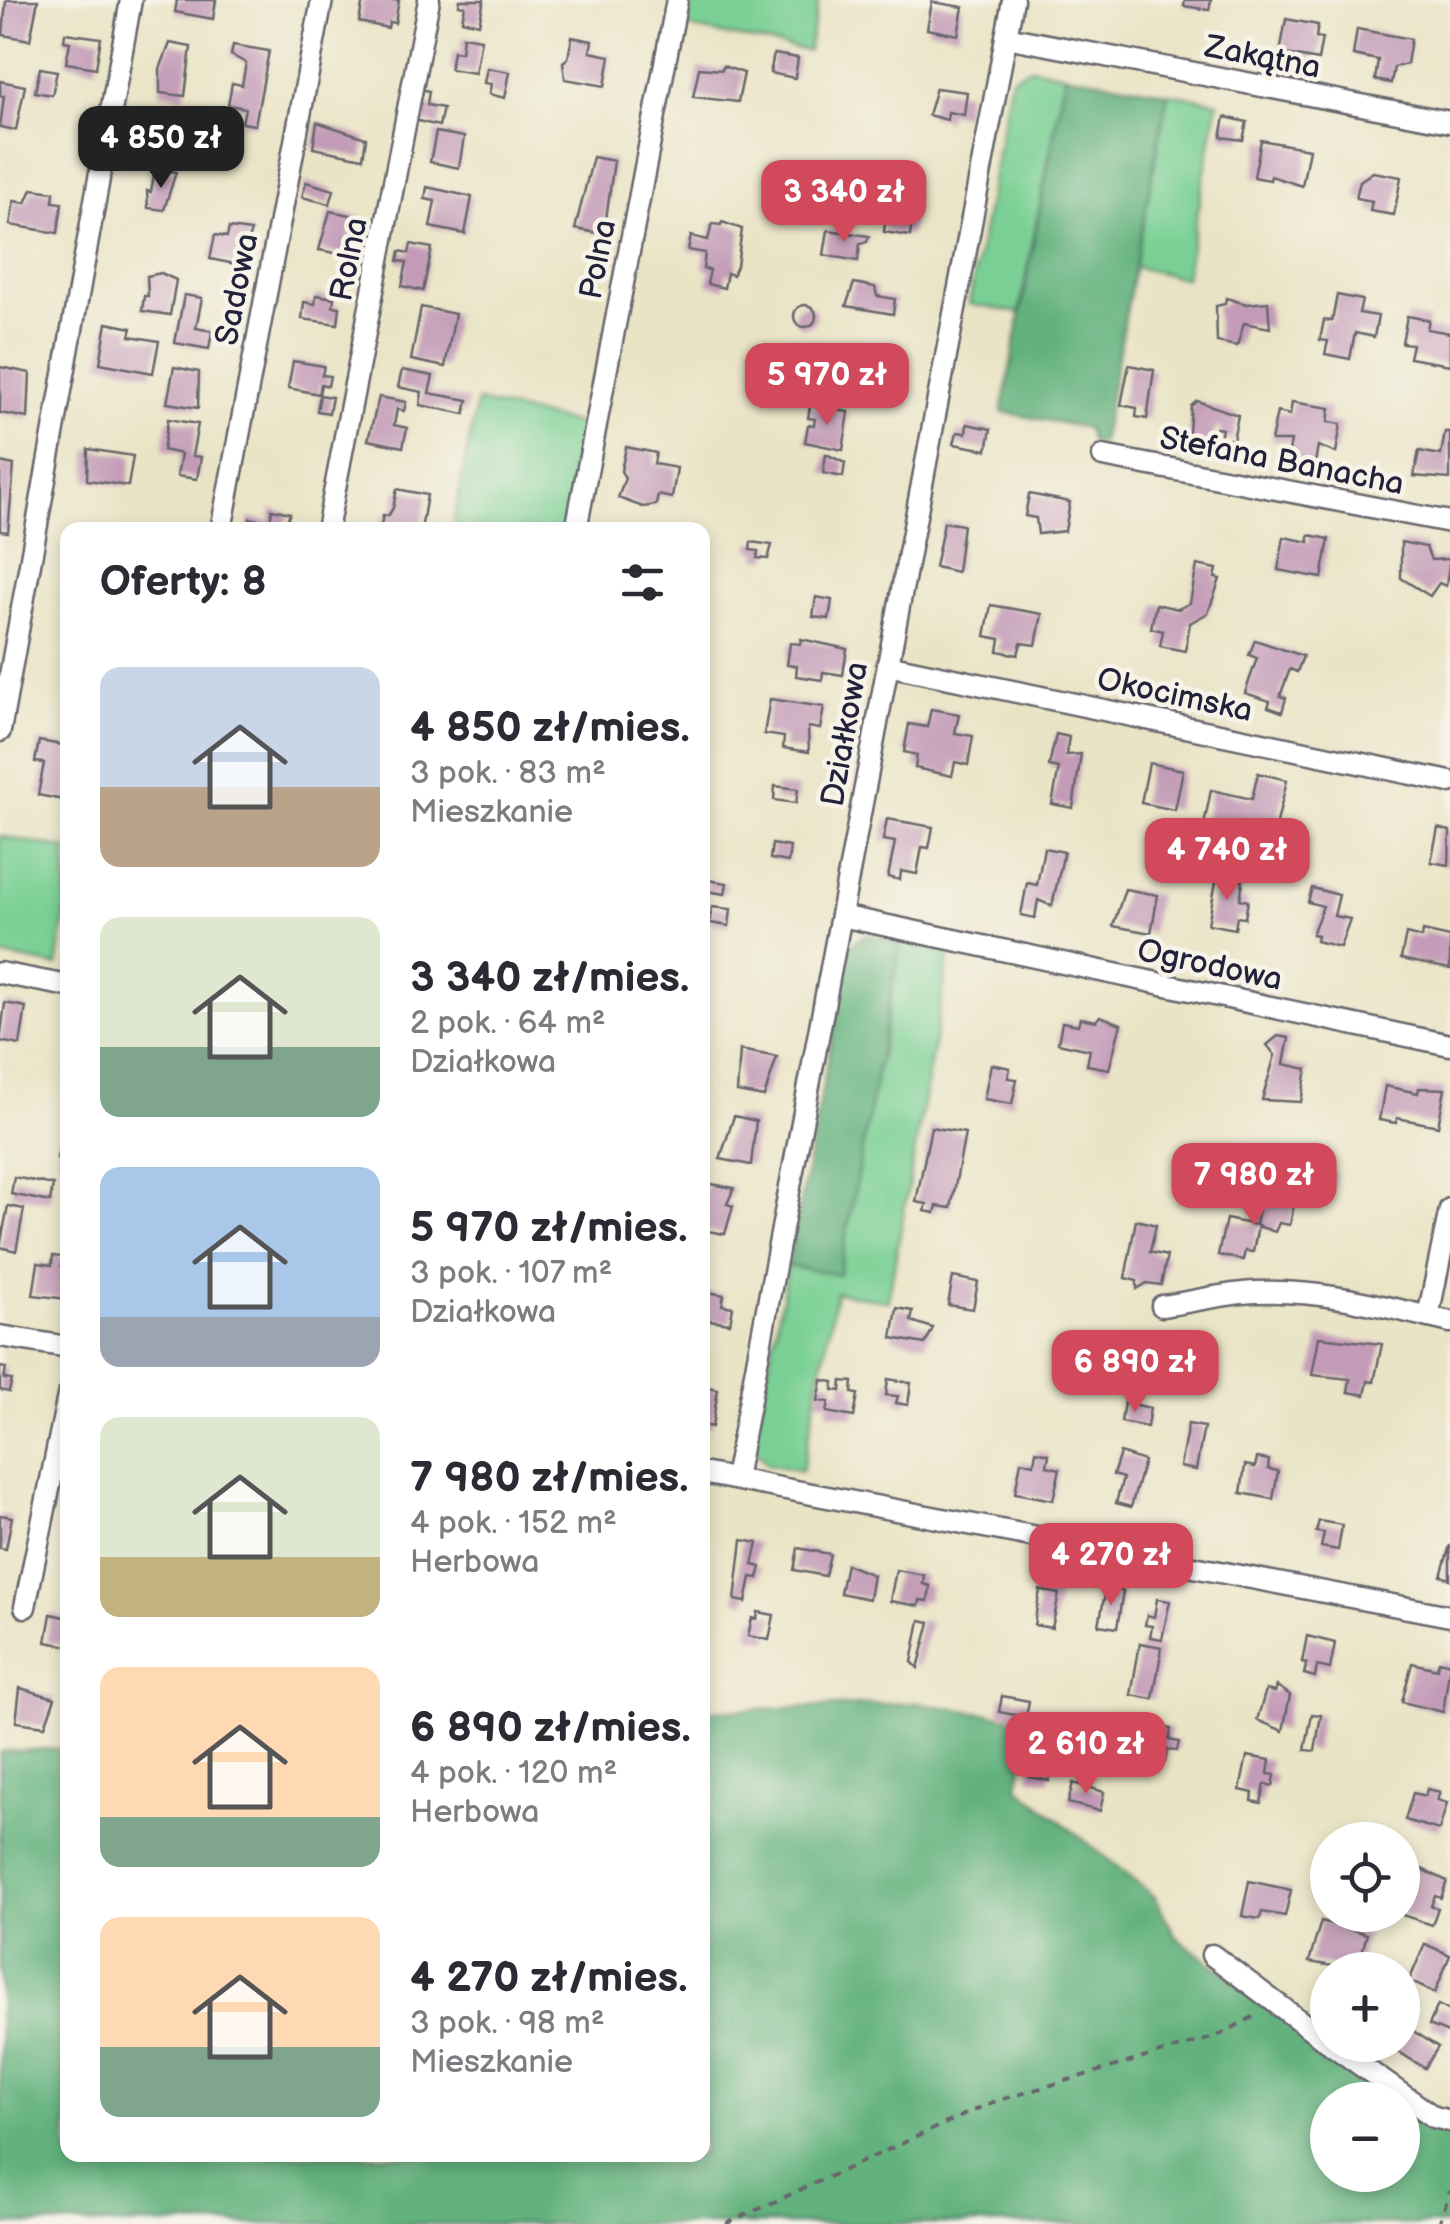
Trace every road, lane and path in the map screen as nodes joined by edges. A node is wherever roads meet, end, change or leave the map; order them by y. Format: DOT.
graph roads {
  1 [pos="130,0"];
  2 [pos="322,0"];
  3 [pos="429,0"];
  4 [pos="677,0"];
  5 [pos="1013,0"];
  6 [pos="1006,38"];
  7 [pos="1450,122"];
  8 [pos="1103,456"];
  9 [pos="223,522"];
  10 [pos="329,522"];
  11 [pos="578,522"];
  12 [pos="1450,522"];
  13 [pos="887,665"];
  14 [pos="0,731"];
  15 [pos="1450,782"];
  16 [pos="841,916"];
  17 [pos="0,974"];
  18 [pos="60,985"];
  19 [pos="1450,1045"];
  20 [pos="1450,1209"];
  21 [pos="1162,1306"];
  22 [pos="1428,1317"];
  23 [pos="1450,1322"];
  24 [pos="0,1336"];
  25 [pos="60,1347"];
  26 [pos="60,1435"];
  27 [pos="710,1474"];
  28 [pos="735,1479"];
  29 [pos="25,1607"];
  30 [pos="1450,1616"];
  31 [pos="1212,1955"];
  32 [pos="1276,2006"];
  33 [pos="1310,2029"];
  34 [pos="1356,2062"];
  35 [pos="1450,2121"];
  36 [pos="1450,2192"];
  37 [pos="726,2224"];
  38 [pos="1439,2224"];
  1 -- 14 [label="street"];
  2 -- 9 [label="street, Sadowa"];
  3 -- 10 [label="street, Rolna"];
  4 -- 11 [label="street, Polna"];
  5 -- 6 [label="street, Działkowa"];
  6 -- 7 [label="street, Zakątna"];
  6 -- 13 [label="street, Działkowa"];
  8 -- 12 [label="street, Stefana Banacha"];
  13 -- 15 [label="street, Okocimska"];
  13 -- 16 [label="street, Działkowa"];
  16 -- 19 [label="street, Ogrodowa"];
  16 -- 28 [label="street, Działkowa"];
  17 -- 18 [label="street"];
  20 -- 22 [label="street"];
  21 -- 22 [label="street"];
  22 -- 23 [label="street"];
  24 -- 25 [label="street"];
  26 -- 29 [label="street"];
  27 -- 28 [label="street"];
  28 -- 30 [label="street"];
  31 -- 32 [label="street"];
  32 -- 33 [label="street"];
  32 -- 37 [label="path"];
  34 -- 35 [label="street"];
  36 -- 38 [label="path"];
}
